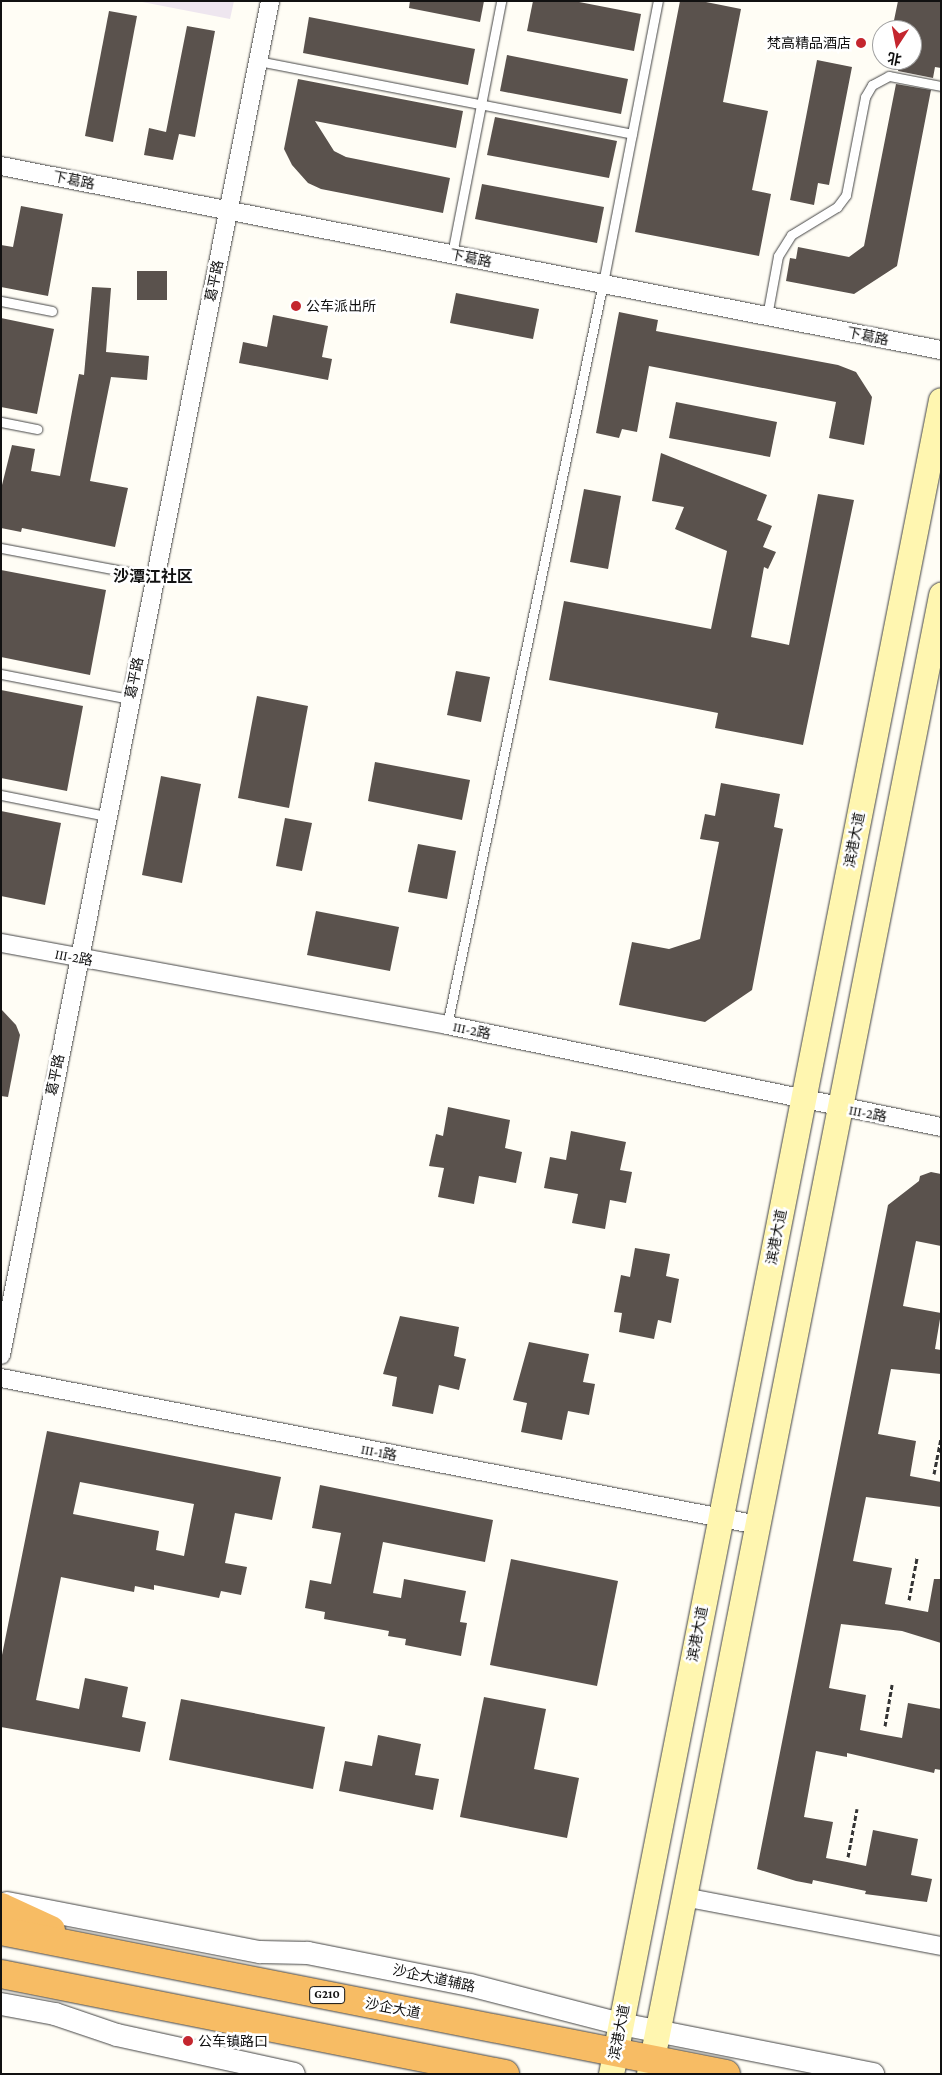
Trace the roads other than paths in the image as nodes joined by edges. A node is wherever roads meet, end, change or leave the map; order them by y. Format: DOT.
graph roads {
  1 [pos="270,1"];
  2 [pos="501,1"];
  3 [pos="656,2"];
  4 [pos="258,61"];
  5 [pos="941,86"];
  6 [pos="481,105"];
  7 [pos="632,134"];
  8 [pos="1,166"];
  9 [pos="229,210"];
  10 [pos="452,254"];
  11 [pos="603,283"];
  12 [pos="1,302"];
  13 [pos="52,311"];
  14 [pos="767,316"];
  15 [pos="941,350"];
  16 [pos="941,400"];
  17 [pos="1,422"];
  18 [pos="36,429"];
  19 [pos="1,548"];
  20 [pos="155,577"];
  21 [pos="941,596"];
  22 [pos="1,674"];
  23 [pos="130,699"];
  24 [pos="1,795"];
  25 [pos="106,816"];
  26 [pos="1,943"];
  27 [pos="78,958"];
  28 [pos="447,1025"];
  29 [pos="803,1100"];
  30 [pos="840,1107"];
  31 [pos="941,1127"];
  32 [pos="1,1355"];
  33 [pos="1,1378"];
  34 [pos="720,1518"];
  35 [pos="758,1525"];
  36 [pos="684,1897"];
  37 [pos="1,1901"];
  38 [pos="1,1907"];
  39 [pos="1,1931"];
  40 [pos="941,1946"];
  41 [pos="88,1948"];
  42 [pos="1,1974"];
  43 [pos="297,1989"];
  44 [pos="1,2004"];
  45 [pos="620,2024"];
  46 [pos="289,2031"];
  47 [pos="658,2031"];
  48 [pos="613,2063"];
  49 [pos="651,2067"];
  50 [pos="868,2073"];
  51 [pos="294,2074"];
  52 [pos="506,2074"];
  53 [pos="726,2074"];
  1 -- 4 [label="street, 葛平路"];
  2 -- 6 [label="lane"];
  3 -- 7 [label="lane"];
  4 -- 6 [label="lane"];
  4 -- 9 [label="street, 葛平路"];
  5 -- 14 [label="lane"];
  6 -- 7 [label="lane"];
  6 -- 10 [label="lane"];
  7 -- 11 [label="lane"];
  8 -- 9 [label="street, 下葛路"];
  9 -- 10 [label="street, 下葛路"];
  9 -- 20 [label="street, 葛平路"];
  10 -- 11 [label="street, 下葛路"];
  11 -- 14 [label="street, 下葛路"];
  11 -- 28 [label="lane"];
  12 -- 13 [label="lane"];
  14 -- 15 [label="street, 下葛路"];
  16 -- 29 [label="main road, 滨港大道"];
  17 -- 18 [label="lane"];
  19 -- 20 [label="lane"];
  20 -- 23 [label="street, 葛平路"];
  21 -- 30 [label="main road"];
  22 -- 23 [label="lane"];
  23 -- 25 [label="street, 葛平路"];
  24 -- 25 [label="lane"];
  25 -- 27 [label="street, 葛平路"];
  26 -- 27 [label="street, III-2路"];
  27 -- 28 [label="street, III-2路"];
  27 -- 32 [label="street, 葛平路"];
  28 -- 29 [label="street, III-2路"];
  29 -- 30 [label="street, III-2路"];
  29 -- 34 [label="main road, 滨港大道"];
  30 -- 31 [label="street, III-2路"];
  30 -- 35 [label="main road"];
  33 -- 34 [label="street, III-1路"];
  34 -- 35 [label="street, III-1路"];
  34 -- 45 [label="main road, 滨港大道"];
  35 -- 36 [label="main road"];
  36 -- 40 [label="street"];
  36 -- 47 [label="main road"];
  37 -- 45 [label="street, 沙企大道辅路"];
  38 -- 41 [label="highway"];
  39 -- 41 [label="highway, 沙企大道 / G210"];
  41 -- 43 [label="highway, 沙企大道 / G210"];
  42 -- 46 [label="highway"];
  43 -- 46 [label="highway"];
  43 -- 48 [label="highway, 沙企大道 / G210"];
  44 -- 51 [label="street"];
  45 -- 47 [label="street, 沙企大道辅路"];
  45 -- 48 [label="main road, 滨港大道"];
  46 -- 52 [label="highway"];
  47 -- 49 [label="main road"];
  47 -- 50 [label="street, 沙企大道辅路"];
  48 -- 49 [label="highway, 沙企大道 / G210"];
  49 -- 53 [label="highway, 沙企大道 / G210"];
}
